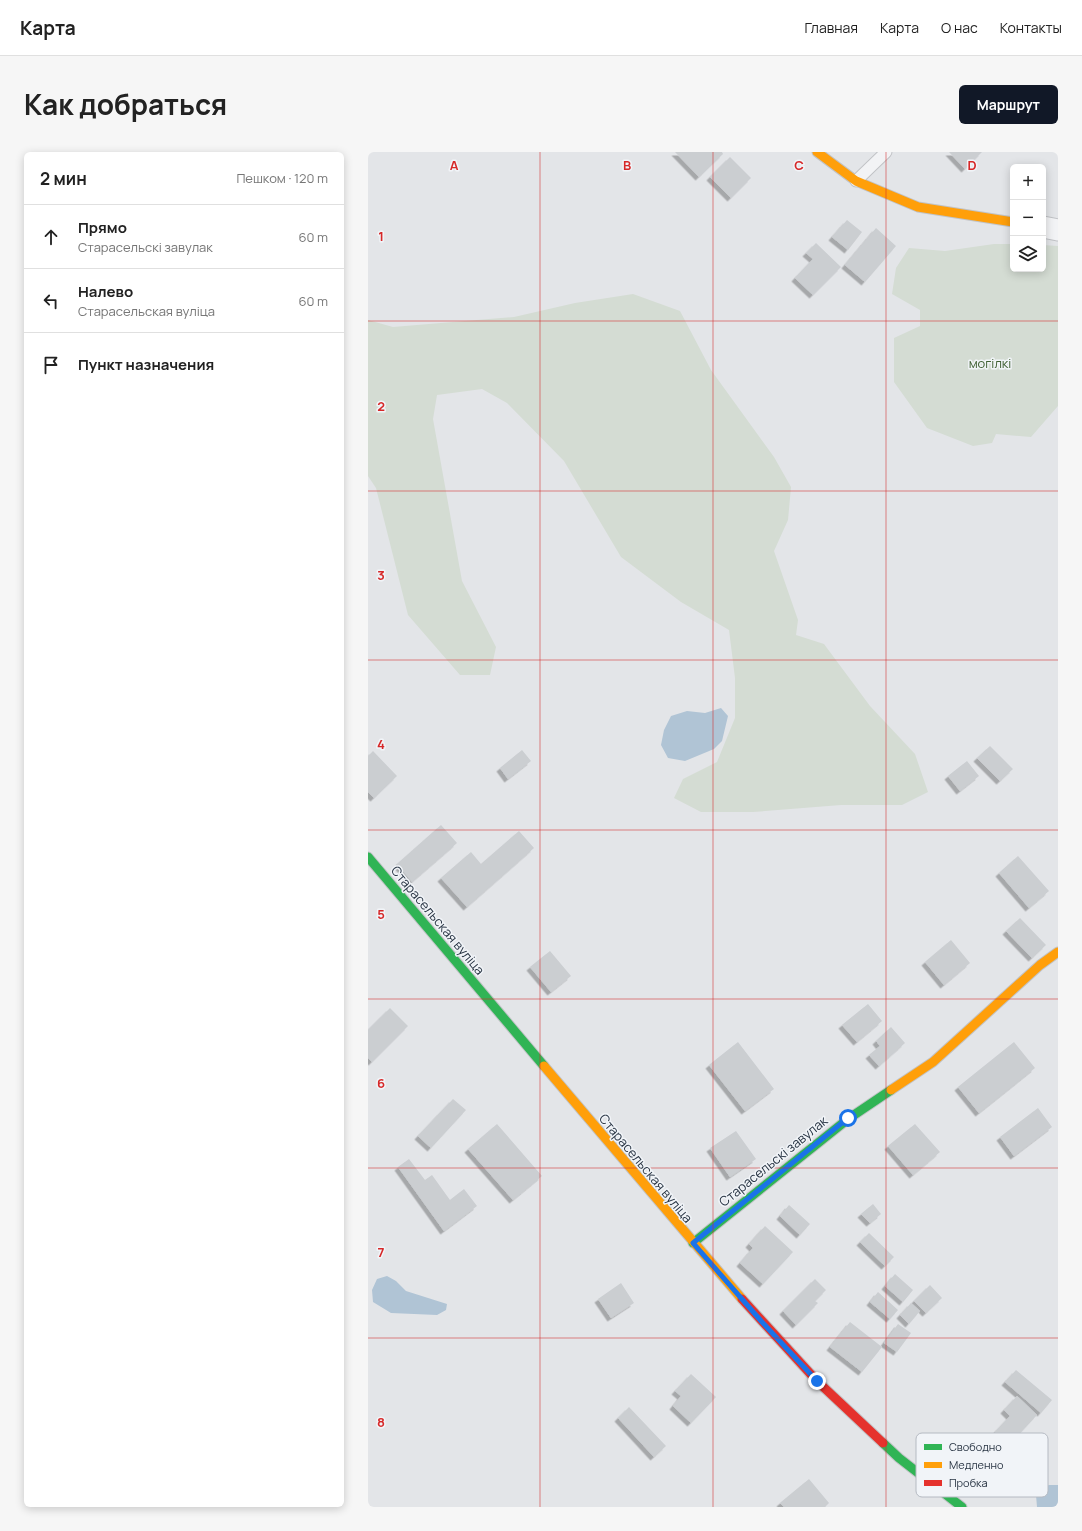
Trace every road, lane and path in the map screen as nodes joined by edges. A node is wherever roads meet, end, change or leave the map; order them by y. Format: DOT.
graph roads {
  1 [pos="817,152"];
  2 [pos="886,152"];
  3 [pos="856,181"];
  4 [pos="1010,222"];
  5 [pos="1046,228"];
  6 [pos="1058,230"];
  7 [pos="368,857"];
  8 [pos="1058,952"];
  9 [pos="693,1243"];
  10 [pos="916,1471"];
  11 [pos="949,1497"];
  12 [pos="962,1507"];
  1 -- 3 [label="street"];
  2 -- 3 [label="lane"];
  3 -- 4 [label="street"];
  5 -- 6 [label="street"];
  7 -- 9 [label="street, Старасельская вуліца"];
  8 -- 9 [label="street, Старасельскі завулак"];
  9 -- 10 [label="street, Старасельская вуліца"];
  11 -- 12 [label="street, Старасельская вуліца"];
}
